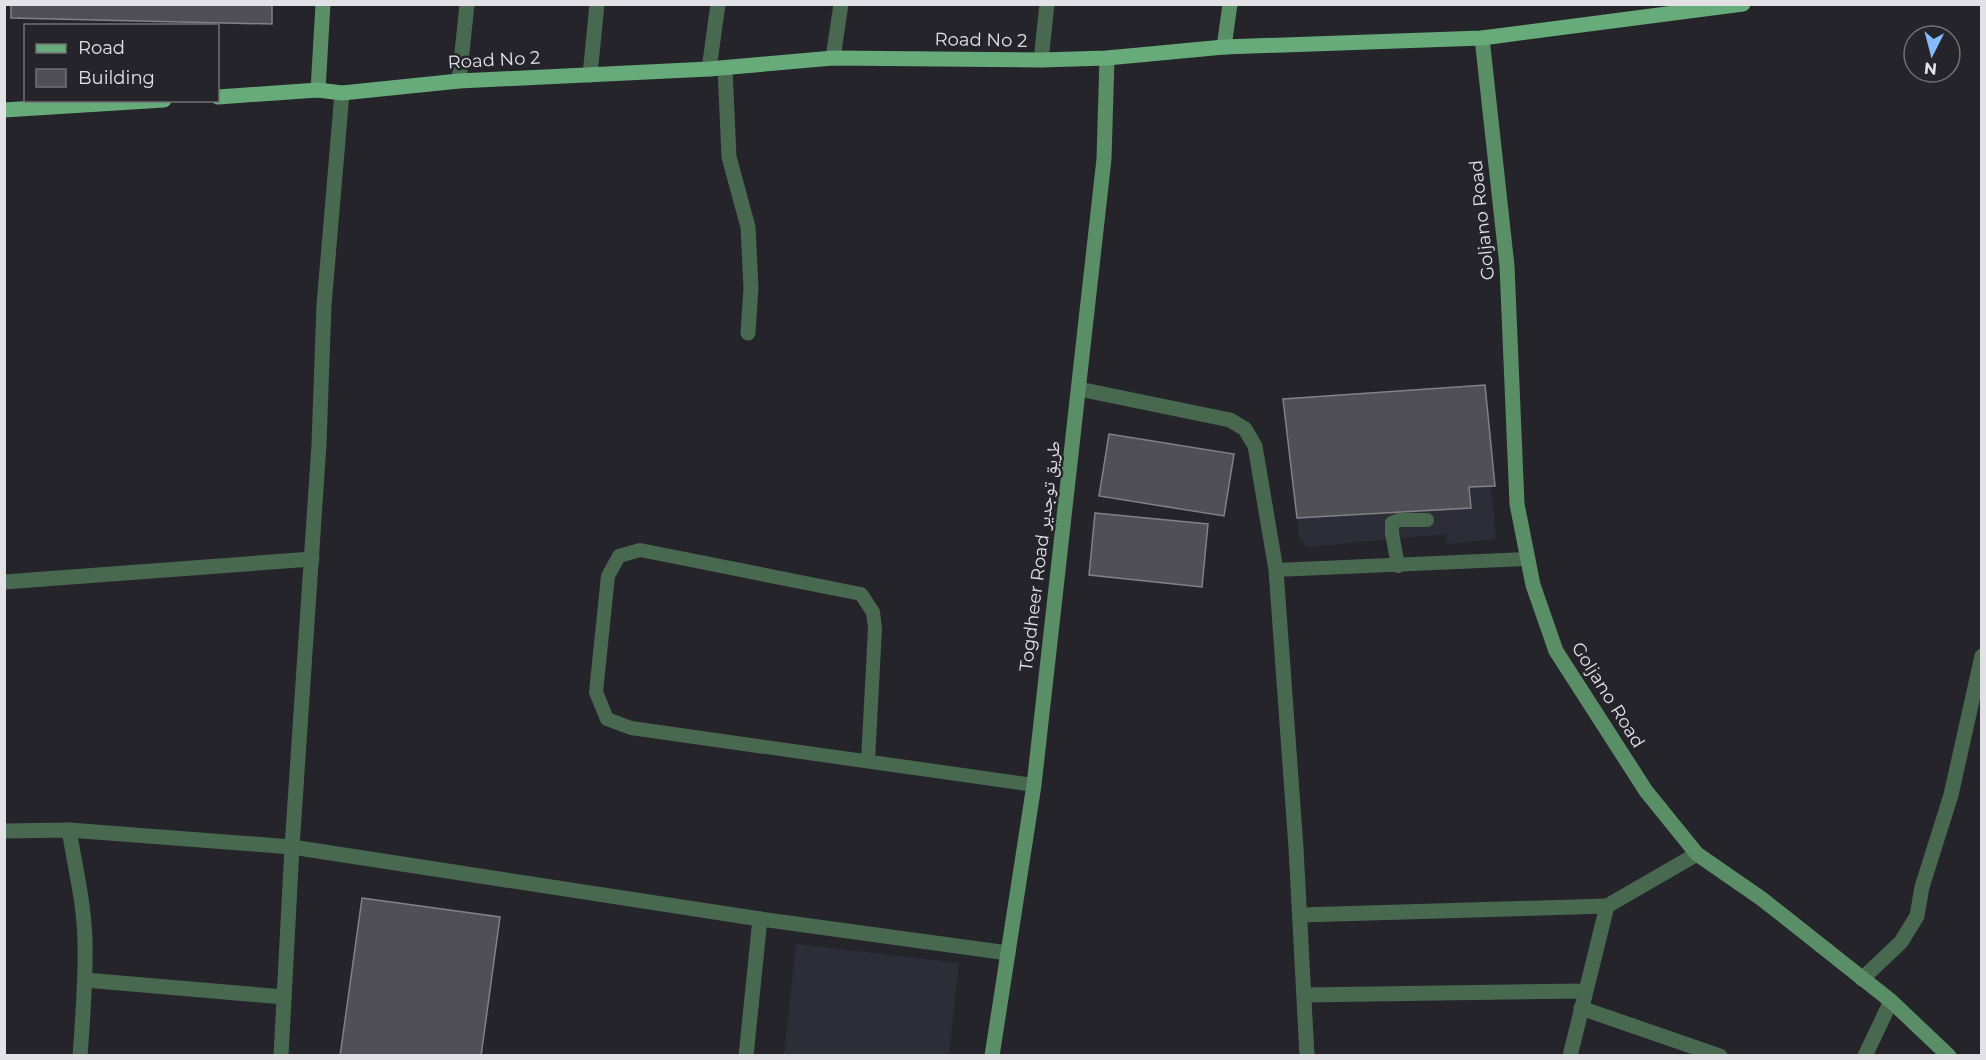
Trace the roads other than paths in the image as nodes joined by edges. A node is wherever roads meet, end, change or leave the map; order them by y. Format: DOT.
graph roads {
  1 [pos="323,4"];
  2 [pos="467,4"];
  3 [pos="597,4"];
  4 [pos="718,4"];
  5 [pos="841,4"];
  6 [pos="1047,4"];
  7 [pos="1230,4"];
  8 [pos="1743,4"];
  9 [pos="1482,38"];
  10 [pos="1224,47"];
  11 [pos="833,58"];
  12 [pos="1107,58"];
  13 [pos="1041,60"];
  14 [pos="725,68"];
  15 [pos="709,69"];
  16 [pos="590,75"];
  17 [pos="459,81"];
  18 [pos="318,90"];
  19 [pos="342,93"];
  20 [pos="219,97"];
  21 [pos="132,102"];
  22 [pos="4,110"];
  23 [pos="748,333"];
  24 [pos="1079,389"];
  25 [pos="1427,520"];
  26 [pos="312,559"];
  27 [pos="1528,559"];
  28 [pos="1398,566"];
  29 [pos="1276,570"];
  30 [pos="4,582"];
  31 [pos="1982,656"];
  32 [pos="868,761"];
  33 [pos="1034,784"];
  34 [pos="69,830"];
  35 [pos="4,831"];
  36 [pos="292,847"];
  37 [pos="1696,854"];
  38 [pos="1607,906"];
  39 [pos="1300,915"];
  40 [pos="760,919"];
  41 [pos="1008,953"];
  42 [pos="1862,979"];
  43 [pos="85,980"];
  44 [pos="1585,991"];
  45 [pos="1304,995"];
  46 [pos="284,997"];
  47 [pos="1891,1001"];
  48 [pos="1581,1008"];
  49 [pos="80,1056"];
  50 [pos="281,1056"];
  51 [pos="746,1056"];
  52 [pos="992,1056"];
  53 [pos="1307,1056"];
  54 [pos="1570,1056"];
  55 [pos="1720,1056"];
  56 [pos="1865,1056"];
  57 [pos="1949,1056"];
  1 -- 18 [label="street"];
  2 -- 17 [label="street"];
  3 -- 16 [label="street"];
  4 -- 15 [label="street"];
  5 -- 11 [label="street"];
  6 -- 13 [label="street"];
  7 -- 10 [label="street"];
  8 -- 9 [label="main road, Road No 2"];
  9 -- 10 [label="main road, Road No 2"];
  9 -- 27 [label="street, Goljano Road"];
  10 -- 12 [label="main road, Road No 2"];
  11 -- 13 [label="main road, Road No 2"];
  11 -- 14 [label="main road, Road No 2"];
  12 -- 13 [label="main road, Road No 2"];
  12 -- 24 [label="street, Togdheer Road طريق توجدير"];
  14 -- 15 [label="main road, Road No 2"];
  14 -- 23 [label="street"];
  15 -- 16 [label="main road, Road No 2"];
  16 -- 17 [label="main road, Road No 2"];
  17 -- 19 [label="main road, Road No 2"];
  18 -- 19 [label="main road, Road No 2"];
  18 -- 20 [label="main road, Road No 2"];
  19 -- 26 [label="street"];
  21 -- 22 [label="main road"];
  24 -- 29 [label="street"];
  24 -- 33 [label="street, Togdheer Road طريق توجدير"];
  25 -- 28 [label="lane"];
  26 -- 30 [label="street"];
  26 -- 36 [label="street"];
  27 -- 28 [label="lane"];
  27 -- 37 [label="street, Goljano Road"];
  28 -- 29 [label="lane"];
  29 -- 39 [label="street"];
  31 -- 42 [label="street"];
  32 -- 32 [label="lane"];
  32 -- 33 [label="lane"];
  33 -- 41 [label="street, Togdheer Road طريق توجدير"];
  34 -- 35 [label="street"];
  34 -- 36 [label="street"];
  34 -- 43 [label="street"];
  36 -- 40 [label="street"];
  36 -- 46 [label="street"];
  37 -- 38 [label="street"];
  37 -- 42 [label="street, Goljano Road"];
  38 -- 39 [label="street"];
  38 -- 44 [label="street"];
  39 -- 45 [label="street"];
  40 -- 41 [label="street"];
  40 -- 51 [label="street"];
  41 -- 52 [label="street, Togdheer Road طريق توجدير"];
  42 -- 47 [label="street, Goljano Road"];
  43 -- 46 [label="street"];
  43 -- 49 [label="street"];
  44 -- 45 [label="street"];
  44 -- 48 [label="street"];
  45 -- 53 [label="street"];
  46 -- 50 [label="street"];
  47 -- 56 [label="street"];
  47 -- 57 [label="street, Goljano Road"];
  48 -- 54 [label="street"];
  48 -- 55 [label="street"];
}
